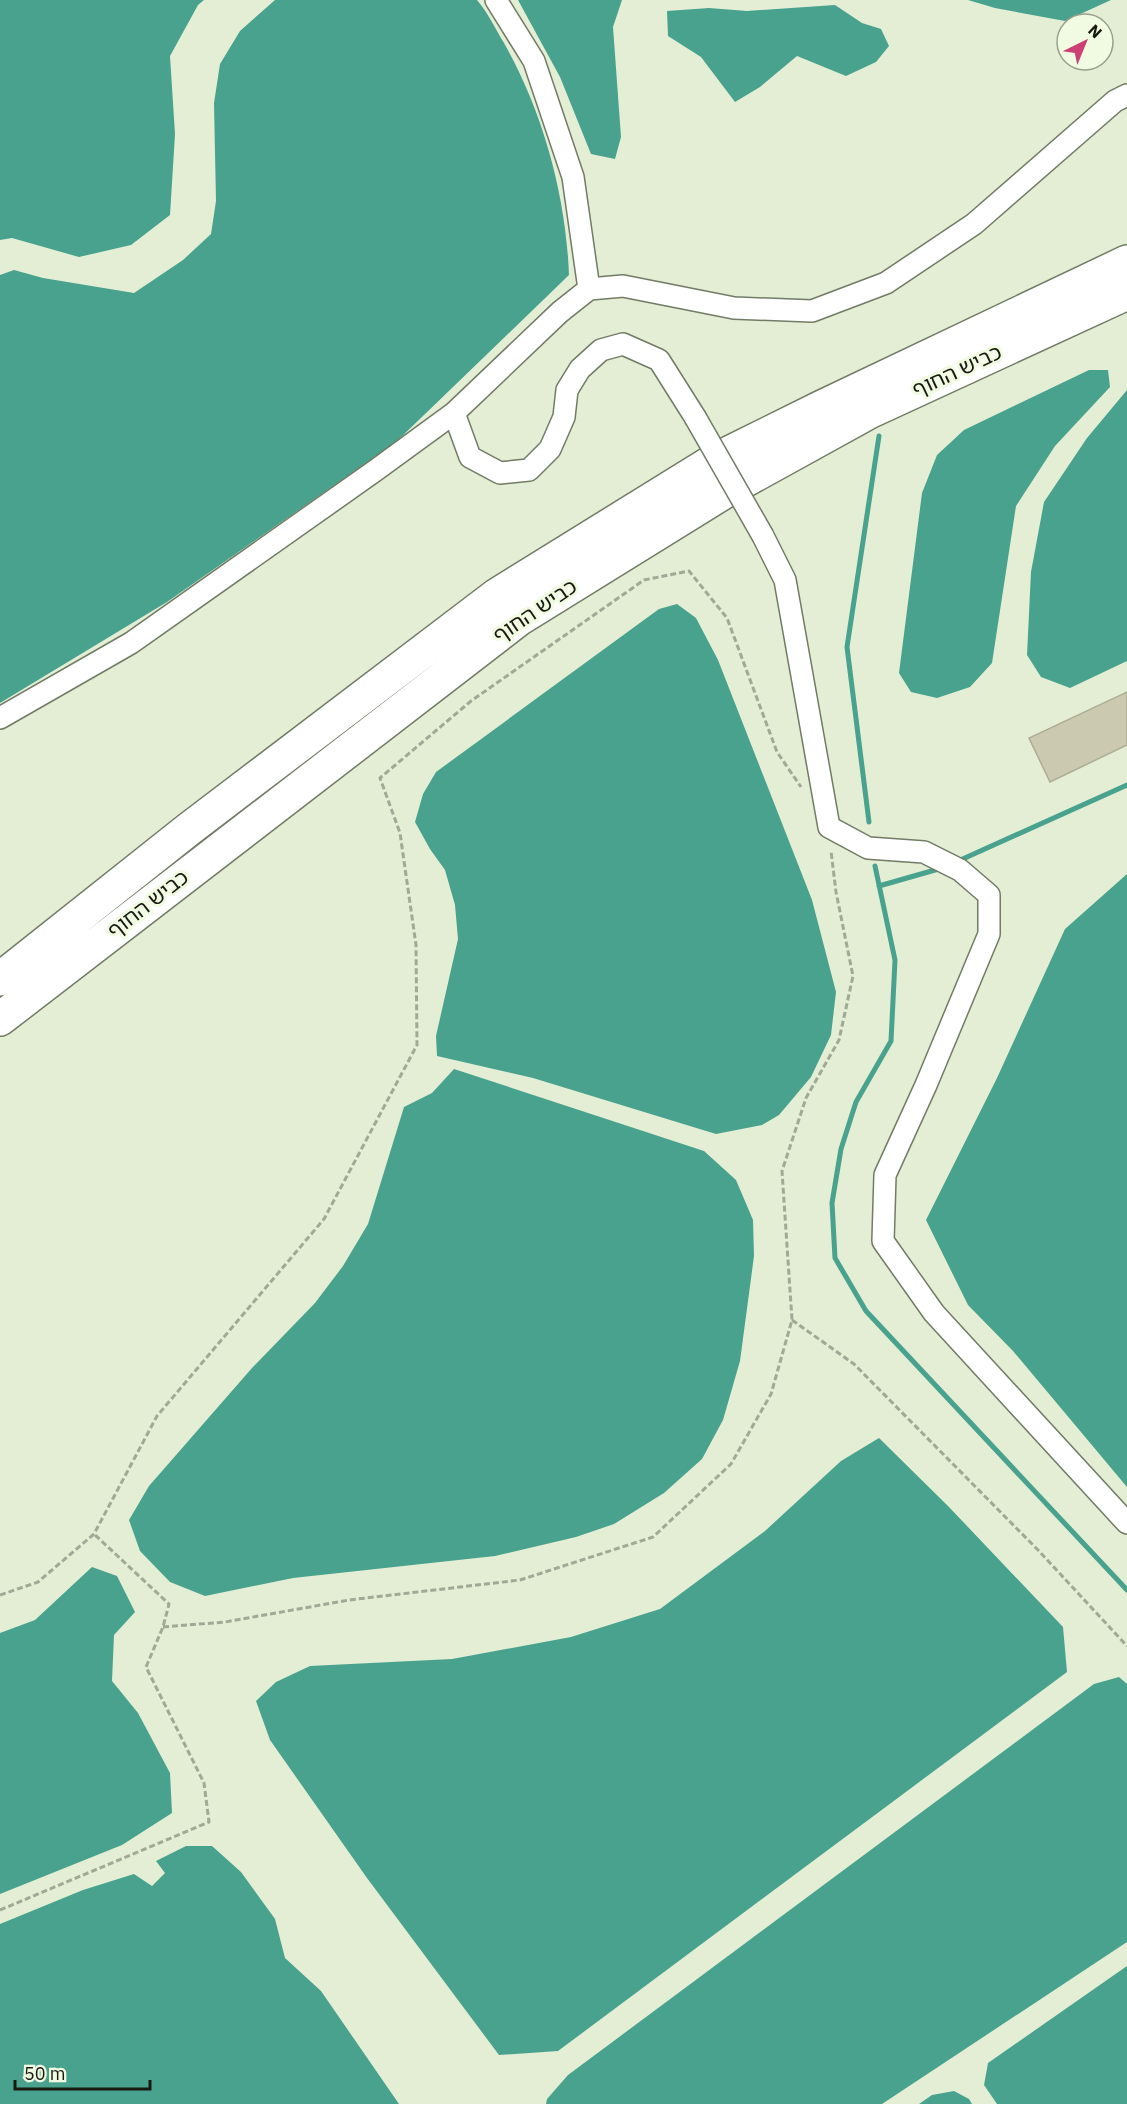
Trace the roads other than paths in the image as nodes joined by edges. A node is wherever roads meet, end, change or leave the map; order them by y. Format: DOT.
graph roads {
  1 [pos="496,0"];
  2 [pos="1127,95"];
  3 [pos="1127,262"];
  4 [pos="588,289"];
  5 [pos="1127,293"];
  6 [pos="454,413"];
  7 [pos="0,718"];
  8 [pos="0,979"];
  9 [pos="0,1019"];
  10 [pos="1127,1523"];
  1 -- 4 [label="street"];
  2 -- 4 [label="street"];
  3 -- 8 [label="highway, כביש החוף"];
  4 -- 6 [label="street"];
  5 -- 9 [label="highway, כביש החוף"];
  6 -- 7 [label="street"];
  6 -- 10 [label="street, bridge"];
}
